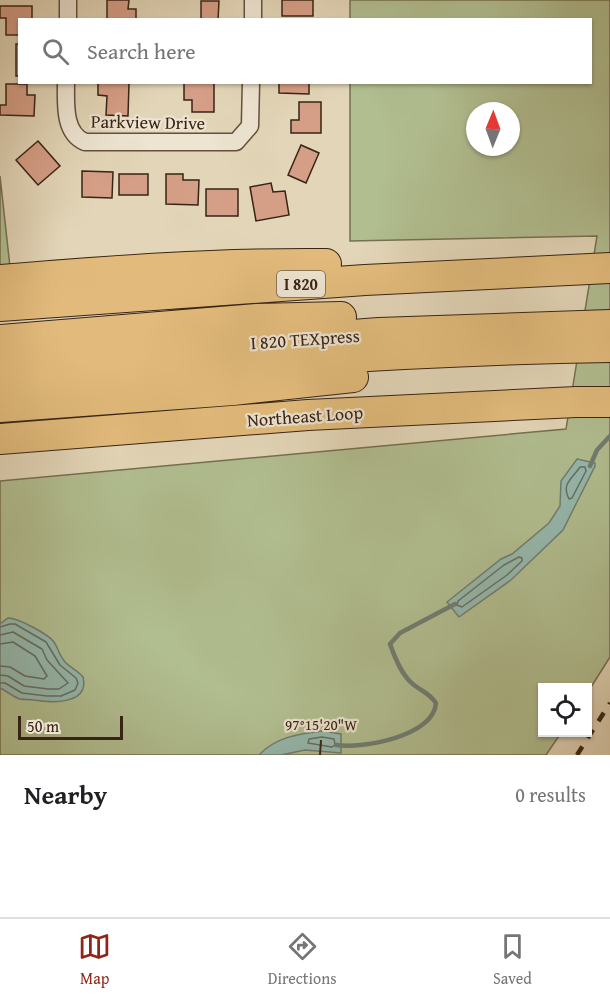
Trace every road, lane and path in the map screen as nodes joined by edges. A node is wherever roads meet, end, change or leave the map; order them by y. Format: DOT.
graph roads {
  1 [pos="69,0"];
  2 [pos="253,0"];
  3 [pos="68,18"];
  4 [pos="253,18"];
  5 [pos="66,84"];
  6 [pos="251,84"];
  7 [pos="606,268"];
  8 [pos="0,280"];
  9 [pos="0,306"];
  10 [pos="464,331"];
  11 [pos="599,336"];
  12 [pos="0,339"];
  13 [pos="496,350"];
  14 [pos="0,362"];
  15 [pos="0,384"];
  16 [pos="596,406"];
  17 [pos="0,407"];
  18 [pos="262,419"];
  19 [pos="0,439"];
  20 [pos="0,459"];
  1 -- 3 [label="street"];
  2 -- 4 [label="street"];
  5 -- 6 [label="street, Parkview Drive"];
  7 -- 8 [label="highway"];
  7 -- 9 [label="highway, I 820"];
  10 -- 11 [label="highway, I 820 TEXpress"];
  10 -- 12 [label="highway"];
  10 -- 14 [label="highway, I 820 TEXpress"];
  11 -- 13 [label="highway, I 820 TEXpress"];
  13 -- 15 [label="highway, I 820 TEXpress"];
  13 -- 17 [label="highway"];
  16 -- 18 [label="highway, Northeast Loop"];
  18 -- 19 [label="highway, Northeast Loop"];
  18 -- 20 [label="highway"];
}
